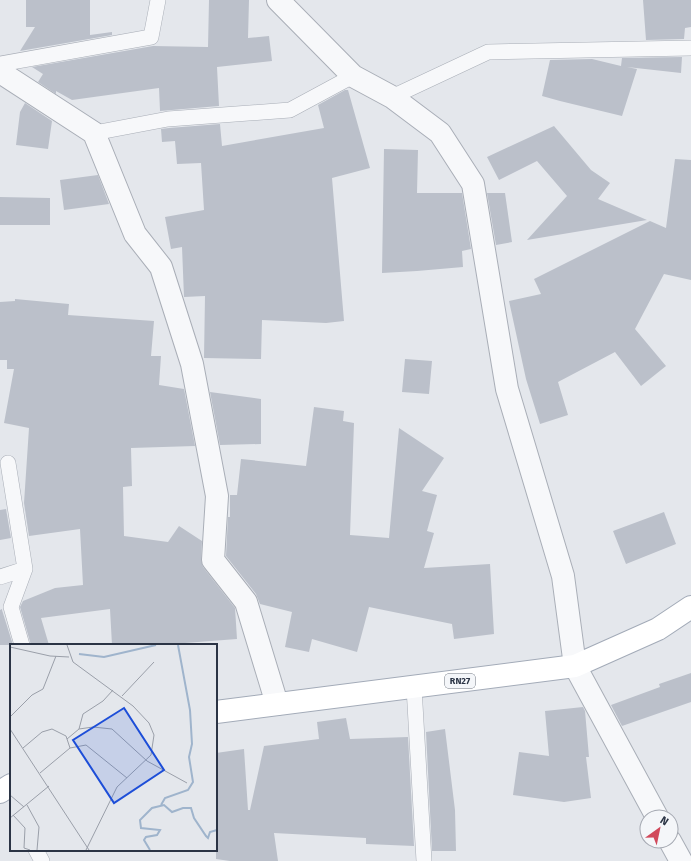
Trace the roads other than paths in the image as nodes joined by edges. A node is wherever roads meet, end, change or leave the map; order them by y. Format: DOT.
graph roads {
  1 [pos="158,0"];
  2 [pos="278,0"];
  3 [pos="691,48"];
  4 [pos="0,64"];
  5 [pos="0,72"];
  6 [pos="353,76"];
  7 [pos="392,97"];
  8 [pos="94,133"];
  9 [pos="8,463"];
  10 [pos="25,569"];
  11 [pos="0,577"];
  12 [pos="691,607"];
  13 [pos="22,644"];
  14 [pos="575,666"];
  15 [pos="414,687"];
  16 [pos="277,704"];
  17 [pos="217,712"];
  18 [pos="653,809"];
  19 [pos="674,849"];
  20 [pos="37,851"];
  21 [pos="42,861"];
  22 [pos="424,861"];
  23 [pos="681,861"];
  1 -- 4 [label="lane"];
  2 -- 6 [label="street"];
  3 -- 7 [label="lane"];
  5 -- 8 [label="street"];
  6 -- 7 [label="street"];
  6 -- 8 [label="lane"];
  7 -- 14 [label="street"];
  8 -- 16 [label="street"];
  9 -- 10 [label="lane"];
  10 -- 11 [label="lane"];
  10 -- 13 [label="lane"];
  12 -- 14 [label="main road, RN27"];
  14 -- 15 [label="main road, RN27"];
  14 -- 18 [label="street"];
  15 -- 16 [label="main road, RN27"];
  15 -- 22 [label="lane"];
  16 -- 17 [label="main road, RN27"];
  19 -- 23 [label="street"];
  20 -- 21 [label="lane"];
}
